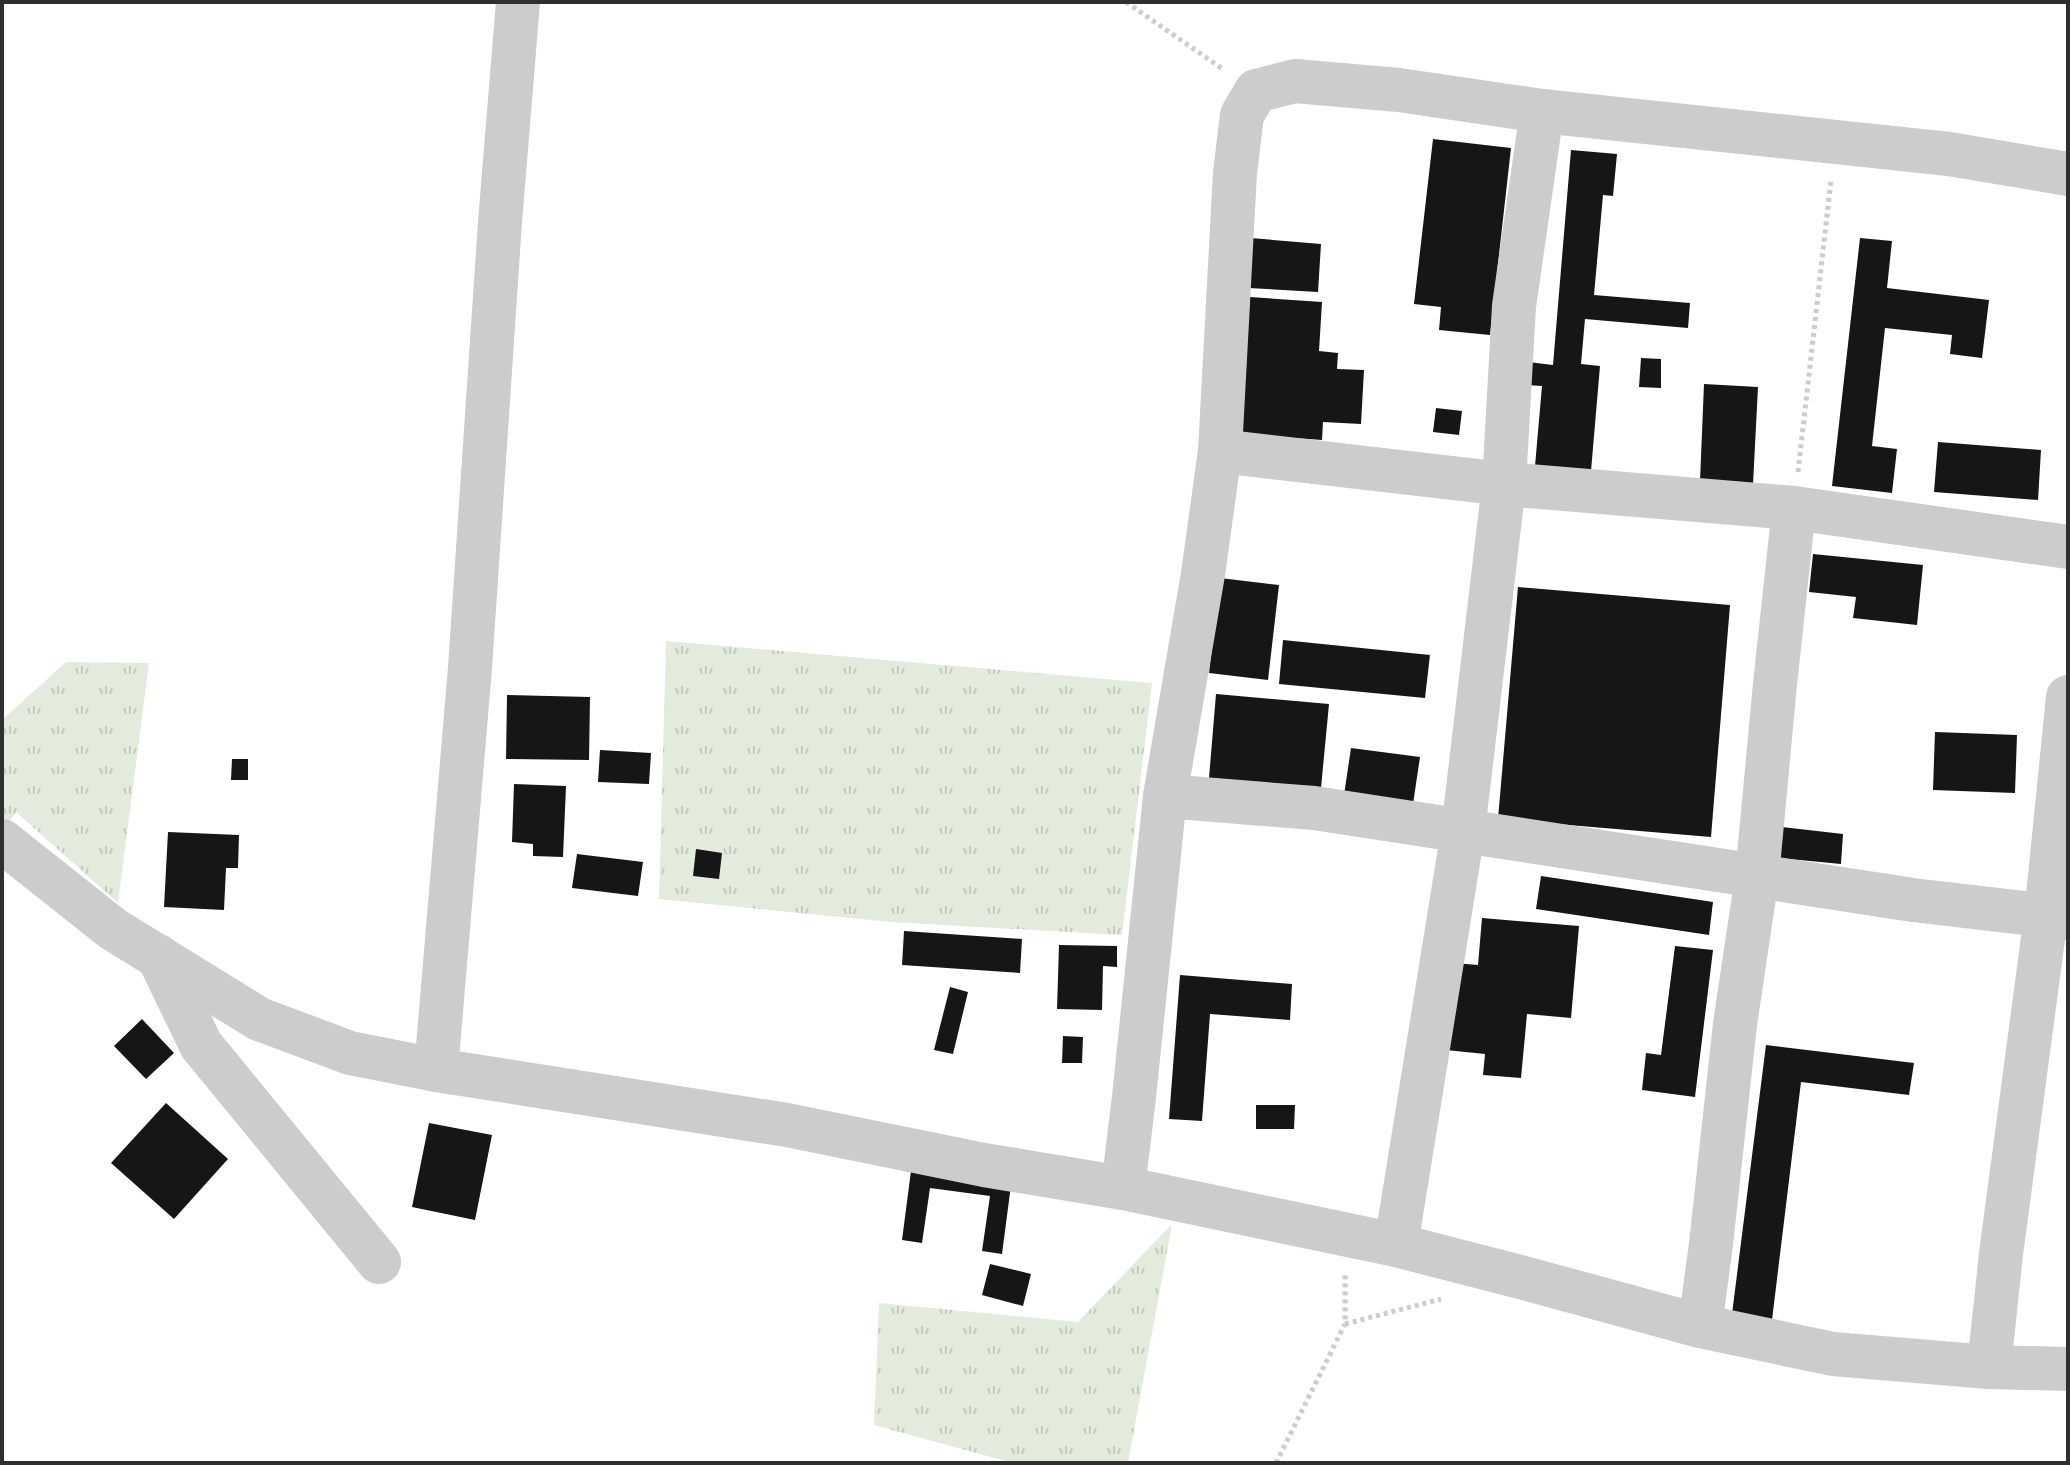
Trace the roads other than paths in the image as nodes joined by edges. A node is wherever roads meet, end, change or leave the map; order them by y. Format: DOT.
graph roads {
  1 [pos="518,2"];
  2 [pos="1542,111"];
  3 [pos="2068,174"];
  4 [pos="1220,451"];
  5 [pos="1504,484"];
  6 [pos="1794,508"];
  7 [pos="2068,547"];
  8 [pos="2068,697"];
  9 [pos="1165,796"];
  10 [pos="1463,831"];
  11 [pos="2,841"];
  12 [pos="1757,877"];
  13 [pos="2057,917"];
  14 [pos="158,956"];
  15 [pos="436,1070"];
  16 [pos="1123,1188"];
  17 [pos="1396,1245"];
  18 [pos="379,1262"];
  19 [pos="1700,1326"];
  20 [pos="1989,1367"];
  21 [pos="2068,1369"];
  1 -- 15 [label="street"];
  2 -- 3 [label="street"];
  2 -- 4 [label="street"];
  2 -- 5 [label="street"];
  4 -- 5 [label="street"];
  4 -- 9 [label="street"];
  5 -- 6 [label="street"];
  5 -- 10 [label="street"];
  6 -- 7 [label="street"];
  6 -- 12 [label="street"];
  8 -- 13 [label="street"];
  9 -- 10 [label="street"];
  9 -- 16 [label="street"];
  10 -- 12 [label="street"];
  10 -- 17 [label="street"];
  11 -- 14 [label="street"];
  12 -- 13 [label="street"];
  12 -- 19 [label="street"];
  13 -- 20 [label="street"];
  14 -- 15 [label="street"];
  14 -- 18 [label="street"];
  15 -- 16 [label="street"];
  16 -- 17 [label="street"];
  17 -- 19 [label="street"];
  19 -- 20 [label="street"];
  20 -- 21 [label="street"];
}
